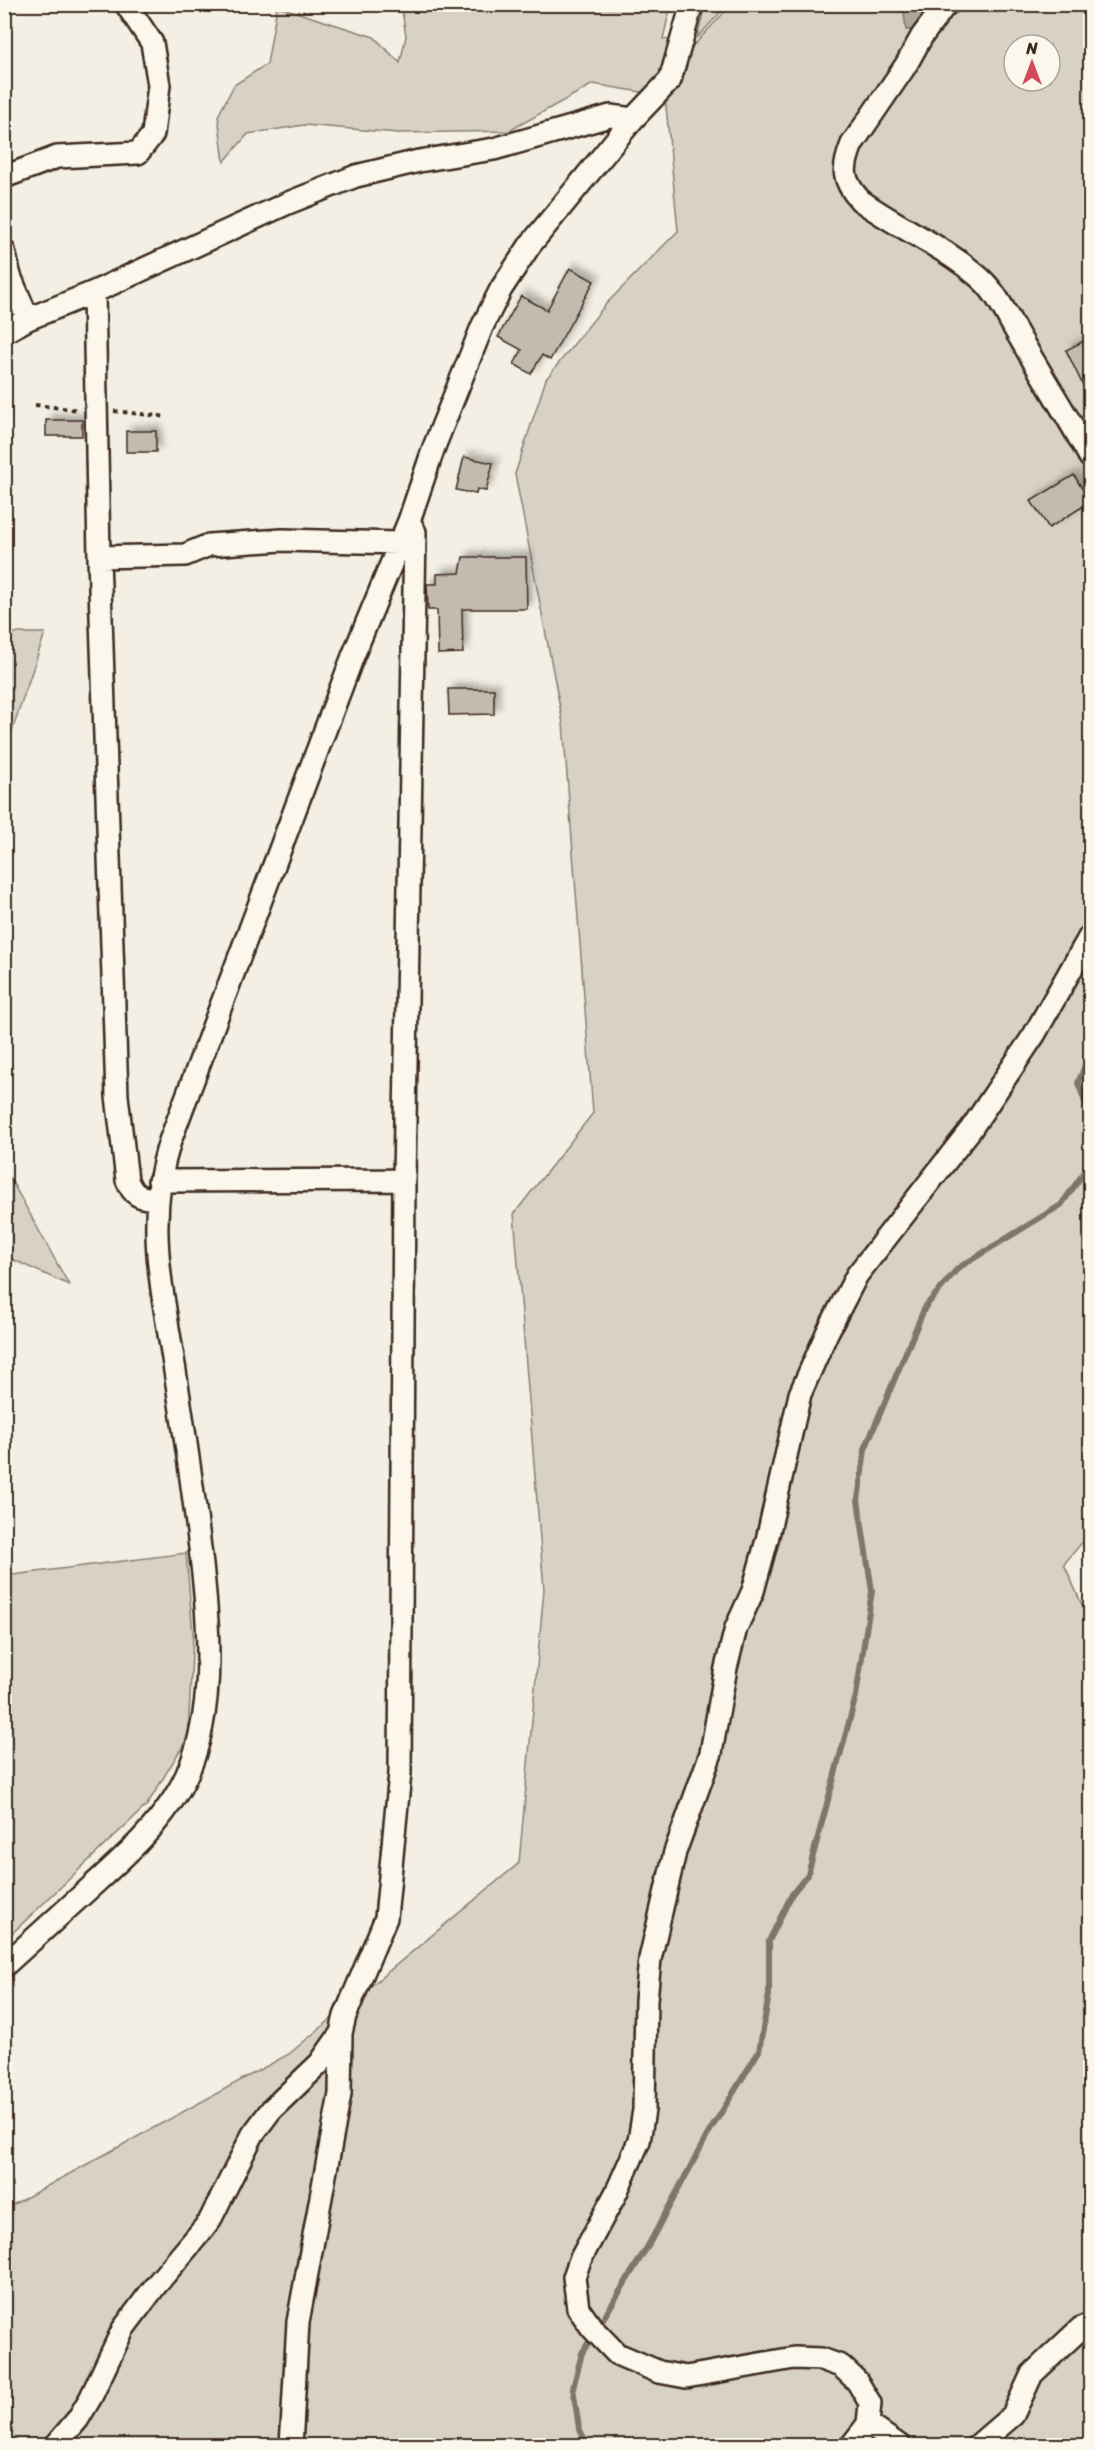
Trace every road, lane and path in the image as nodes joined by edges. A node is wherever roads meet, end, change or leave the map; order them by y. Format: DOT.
graph roads {
  1 [pos="126,4"];
  2 [pos="692,4"];
  3 [pos="946,4"];
  4 [pos="633,119"];
  5 [pos="4,177"];
  6 [pos="4,251"];
  7 [pos="94,292"];
  8 [pos="28,319"];
  9 [pos="4,332"];
  10 [pos="1090,457"];
  11 [pos="409,521"];
  12 [pos="399,543"];
  13 [pos="99,556"];
  14 [pos="1090,936"];
  15 [pos="404,1180"];
  16 [pos="158,1190"];
  17 [pos="4,1966"];
  18 [pos="341,2033"];
  19 [pos="1090,2324"];
  20 [pos="868,2424"];
  21 [pos="55,2445"];
  22 [pos="291,2445"];
  23 [pos="850,2445"];
  24 [pos="900,2445"];
  25 [pos="977,2445"];
  1 -- 5 [label="street"];
  2 -- 4 [label="street"];
  3 -- 10 [label="street"];
  4 -- 7 [label="street"];
  4 -- 11 [label="street"];
  6 -- 8 [label="street"];
  7 -- 8 [label="street"];
  7 -- 13 [label="street"];
  8 -- 9 [label="street"];
  11 -- 12 [label="street"];
  11 -- 15 [label="street"];
  12 -- 13 [label="street"];
  12 -- 16 [label="street"];
  13 -- 16 [label="street"];
  14 -- 20 [label="street"];
  15 -- 16 [label="street"];
  15 -- 18 [label="street"];
  16 -- 17 [label="street"];
  18 -- 21 [label="street"];
  18 -- 22 [label="street"];
  19 -- 25 [label="street"];
  20 -- 23 [label="street"];
  20 -- 24 [label="street"];
}
